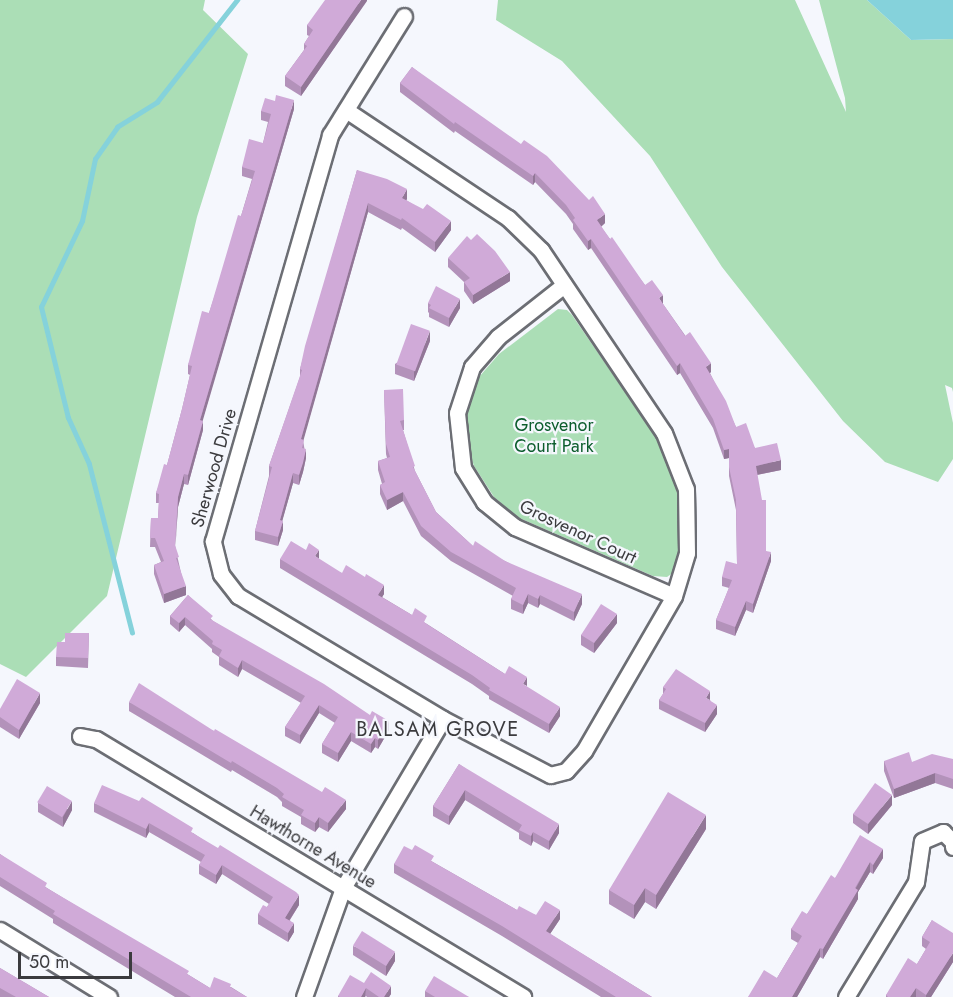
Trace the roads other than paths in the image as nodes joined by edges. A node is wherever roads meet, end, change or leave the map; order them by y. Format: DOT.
graph roads {
  1 [pos="404,16"];
  2 [pos="346,110"];
  3 [pos="564,285"];
  4 [pos="674,596"];
  5 [pos="443,719"];
  6 [pos="80,736"];
  7 [pos="953,847"];
  8 [pos="343,888"];
  9 [pos="0,930"];
  10 [pos="109,997"];
  11 [pos="304,997"];
  12 [pos="523,997"];
  13 [pos="846,997"];
  1 -- 2 [label="street, Sherwood Drive"];
  2 -- 3 [label="street"];
  2 -- 5 [label="street, Sherwood Drive"];
  3 -- 4 [label="street"];
  3 -- 4 [label="street, Grosvenor Court"];
  4 -- 5 [label="street, Sherwood Drive"];
  5 -- 8 [label="street"];
  6 -- 8 [label="street, Hawthorne Avenue"];
  7 -- 13 [label="street"];
  8 -- 11 [label="street"];
  8 -- 12 [label="street, Hawthorne Avenue"];
  9 -- 10 [label="street"];
}
